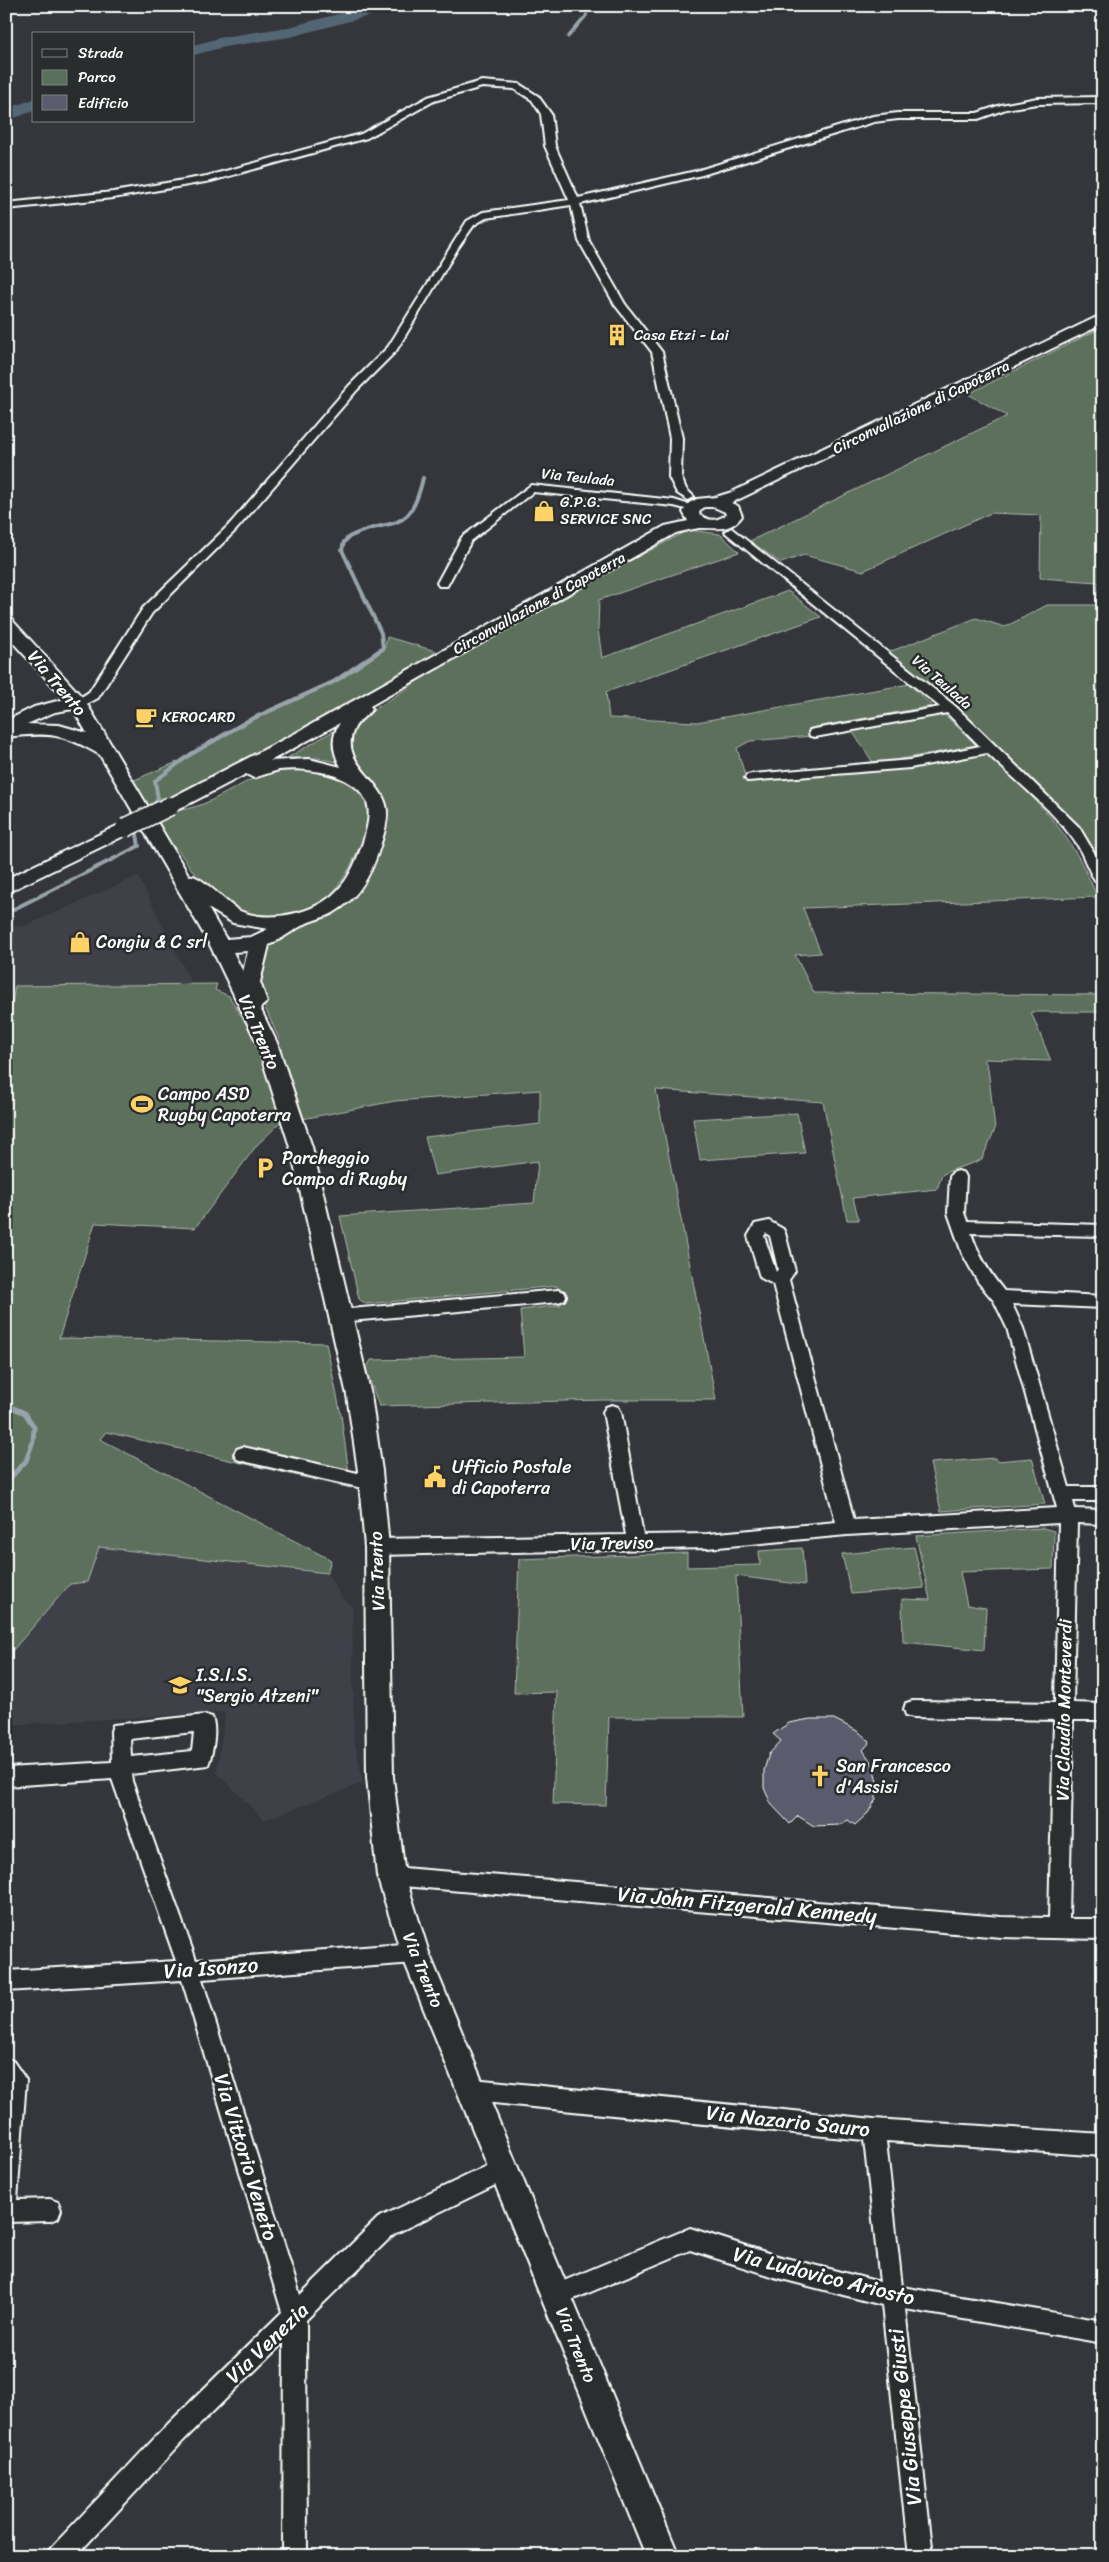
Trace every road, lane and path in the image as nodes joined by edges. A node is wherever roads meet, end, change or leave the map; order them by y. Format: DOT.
graph roads {
  1 [pos="1103,100"];
  2 [pos="575,202"];
  3 [pos="6,206"];
  4 [pos="1103,318"];
  5 [pos="701,510"];
  6 [pos="733,514"];
  7 [pos="443,583"];
  8 [pos="6,624"];
  9 [pos="37,657"];
  10 [pos="403,681"];
  11 [pos="78,703"];
  12 [pos="950,709"];
  13 [pos="35,711"];
  14 [pos="48,727"];
  15 [pos="6,730"];
  16 [pos="816,733"];
  17 [pos="990,748"];
  18 [pos="108,752"];
  19 [pos="752,778"];
  20 [pos="362,782"];
  21 [pos="192,796"];
  22 [pos="73,854"];
  23 [pos="172,867"];
  24 [pos="6,872"];
  25 [pos="1103,883"];
  26 [pos="6,887"];
  27 [pos="302,918"];
  28 [pos="257,922"];
  29 [pos="260,943"];
  30 [pos="220,944"];
  31 [pos="259,1025"];
  32 [pos="958,1177"];
  33 [pos="962,1227"];
  34 [pos="1101,1230"];
  35 [pos="780,1278"];
  36 [pos="558,1296"];
  37 [pos="1000,1297"];
  38 [pos="1103,1302"];
  39 [pos="340,1316"];
  40 [pos="612,1412"];
  41 [pos="243,1454"];
  42 [pos="371,1482"];
  43 [pos="1062,1494"];
  44 [pos="1103,1494"];
  45 [pos="1068,1516"];
  46 [pos="1103,1517"];
  47 [pos="848,1528"];
  48 [pos="636,1543"];
  49 [pos="377,1547"];
  50 [pos="913,1710"];
  51 [pos="1065,1712"];
  52 [pos="1103,1712"];
  53 [pos="6,1777"];
  54 [pos="391,1876"];
  55 [pos="1059,1928"];
  56 [pos="1103,1929"];
  57 [pos="415,1953"];
  58 [pos="188,1970"];
  59 [pos="6,1981"];
  60 [pos="6,2068"];
  61 [pos="473,2090"];
  62 [pos="874,2130"];
  63 [pos="1103,2145"];
  64 [pos="504,2169"];
  65 [pos="6,2209"];
  66 [pos="50,2210"];
  67 [pos="556,2296"];
  68 [pos="892,2296"];
  69 [pos="295,2316"];
  70 [pos="1103,2332"];
  71 [pos="59,2556"];
  72 [pos="295,2556"];
  73 [pos="663,2556"];
  74 [pos="921,2556"];
  1 -- 2 [label="street"];
  2 -- 3 [label="street"];
  2 -- 5 [label="street"];
  2 -- 11 [label="street"];
  4 -- 6 [label="street, Circonvallazione di Capoterra"];
  5 -- 6 [label="street"];
  5 -- 6 [label="street"];
  5 -- 7 [label="street, Via Teulada"];
  5 -- 10 [label="street, Circonvallazione di Capoterra"];
  6 -- 12 [label="street, Via Teulada"];
  8 -- 9 [label="street, Via Trento"];
  9 -- 11 [label="street, Via Trento"];
  9 -- 13 [label="street"];
  10 -- 20 [label="street"];
  10 -- 21 [label="street, Circonvallazione di Capoterra"];
  11 -- 13 [label="street"];
  11 -- 14 [label="street"];
  11 -- 18 [label="street, Via Trento"];
  12 -- 16 [label="street"];
  12 -- 17 [label="street, Via Teulada"];
  13 -- 15 [label="street"];
  14 -- 15 [label="street"];
  14 -- 18 [label="street"];
  17 -- 19 [label="street"];
  17 -- 25 [label="street, Via Teulada"];
  18 -- 23 [label="street, Via Trento"];
  20 -- 21 [label="street"];
  20 -- 27 [label="street"];
  21 -- 22 [label="street, Circonvallazione di Capoterra, bridge"];
  22 -- 24 [label="street"];
  22 -- 26 [label="street"];
  23 -- 28 [label="street"];
  23 -- 30 [label="street, Via Trento"];
  27 -- 28 [label="street"];
  27 -- 29 [label="street"];
  28 -- 30 [label="street"];
  29 -- 30 [label="street"];
  29 -- 31 [label="street"];
  30 -- 31 [label="street, Via Trento"];
  31 -- 39 [label="street, Via Trento"];
  32 -- 33 [label="street, Via Claudio Monteverdi"];
  33 -- 34 [label="street"];
  33 -- 37 [label="street, Via Claudio Monteverdi"];
  35 -- 47 [label="street"];
  36 -- 39 [label="street"];
  37 -- 38 [label="street"];
  37 -- 43 [label="street, Via Claudio Monteverdi"];
  39 -- 42 [label="street, Via Trento"];
  40 -- 48 [label="street"];
  41 -- 42 [label="street"];
  42 -- 49 [label="street, Via Trento"];
  43 -- 44 [label="street"];
  43 -- 45 [label="street, Via Claudio Monteverdi"];
  45 -- 46 [label="street, Via Treviso"];
  45 -- 47 [label="street, Via Treviso"];
  45 -- 51 [label="street, Via Claudio Monteverdi"];
  47 -- 48 [label="street, Via Treviso"];
  48 -- 49 [label="street, Via Treviso"];
  49 -- 54 [label="street, Via Trento"];
  50 -- 51 [label="street"];
  51 -- 52 [label="street"];
  51 -- 55 [label="street, Via Claudio Monteverdi"];
  53 -- 58 [label="street, Via Vittorio Veneto"];
  54 -- 55 [label="street, Via John Fitzgerald Kennedy"];
  54 -- 57 [label="street, Via Trento"];
  55 -- 56 [label="street, Via John Fitzgerald Kennedy"];
  57 -- 58 [label="street, Via Isonzo"];
  57 -- 61 [label="street, Via Trento"];
  58 -- 59 [label="street, Via Isonzo"];
  58 -- 69 [label="street, Via Vittorio Veneto"];
  60 -- 65 [label="street"];
  61 -- 62 [label="street, Via Nazario Sauro"];
  61 -- 64 [label="street, Via Trento"];
  62 -- 63 [label="street, Via Nazario Sauro"];
  62 -- 68 [label="street, Via Giuseppe Giusti"];
  64 -- 67 [label="street, Via Trento"];
  64 -- 69 [label="street, Via Venezia"];
  65 -- 66 [label="street"];
  67 -- 68 [label="street, Via Ludovico Ariosto"];
  67 -- 73 [label="street, Via Trento"];
  68 -- 70 [label="street, Via Ludovico Ariosto"];
  68 -- 74 [label="street, Via Giuseppe Giusti"];
  69 -- 71 [label="street, Via Venezia"];
  69 -- 72 [label="street, Via Vittorio Veneto"];
}
